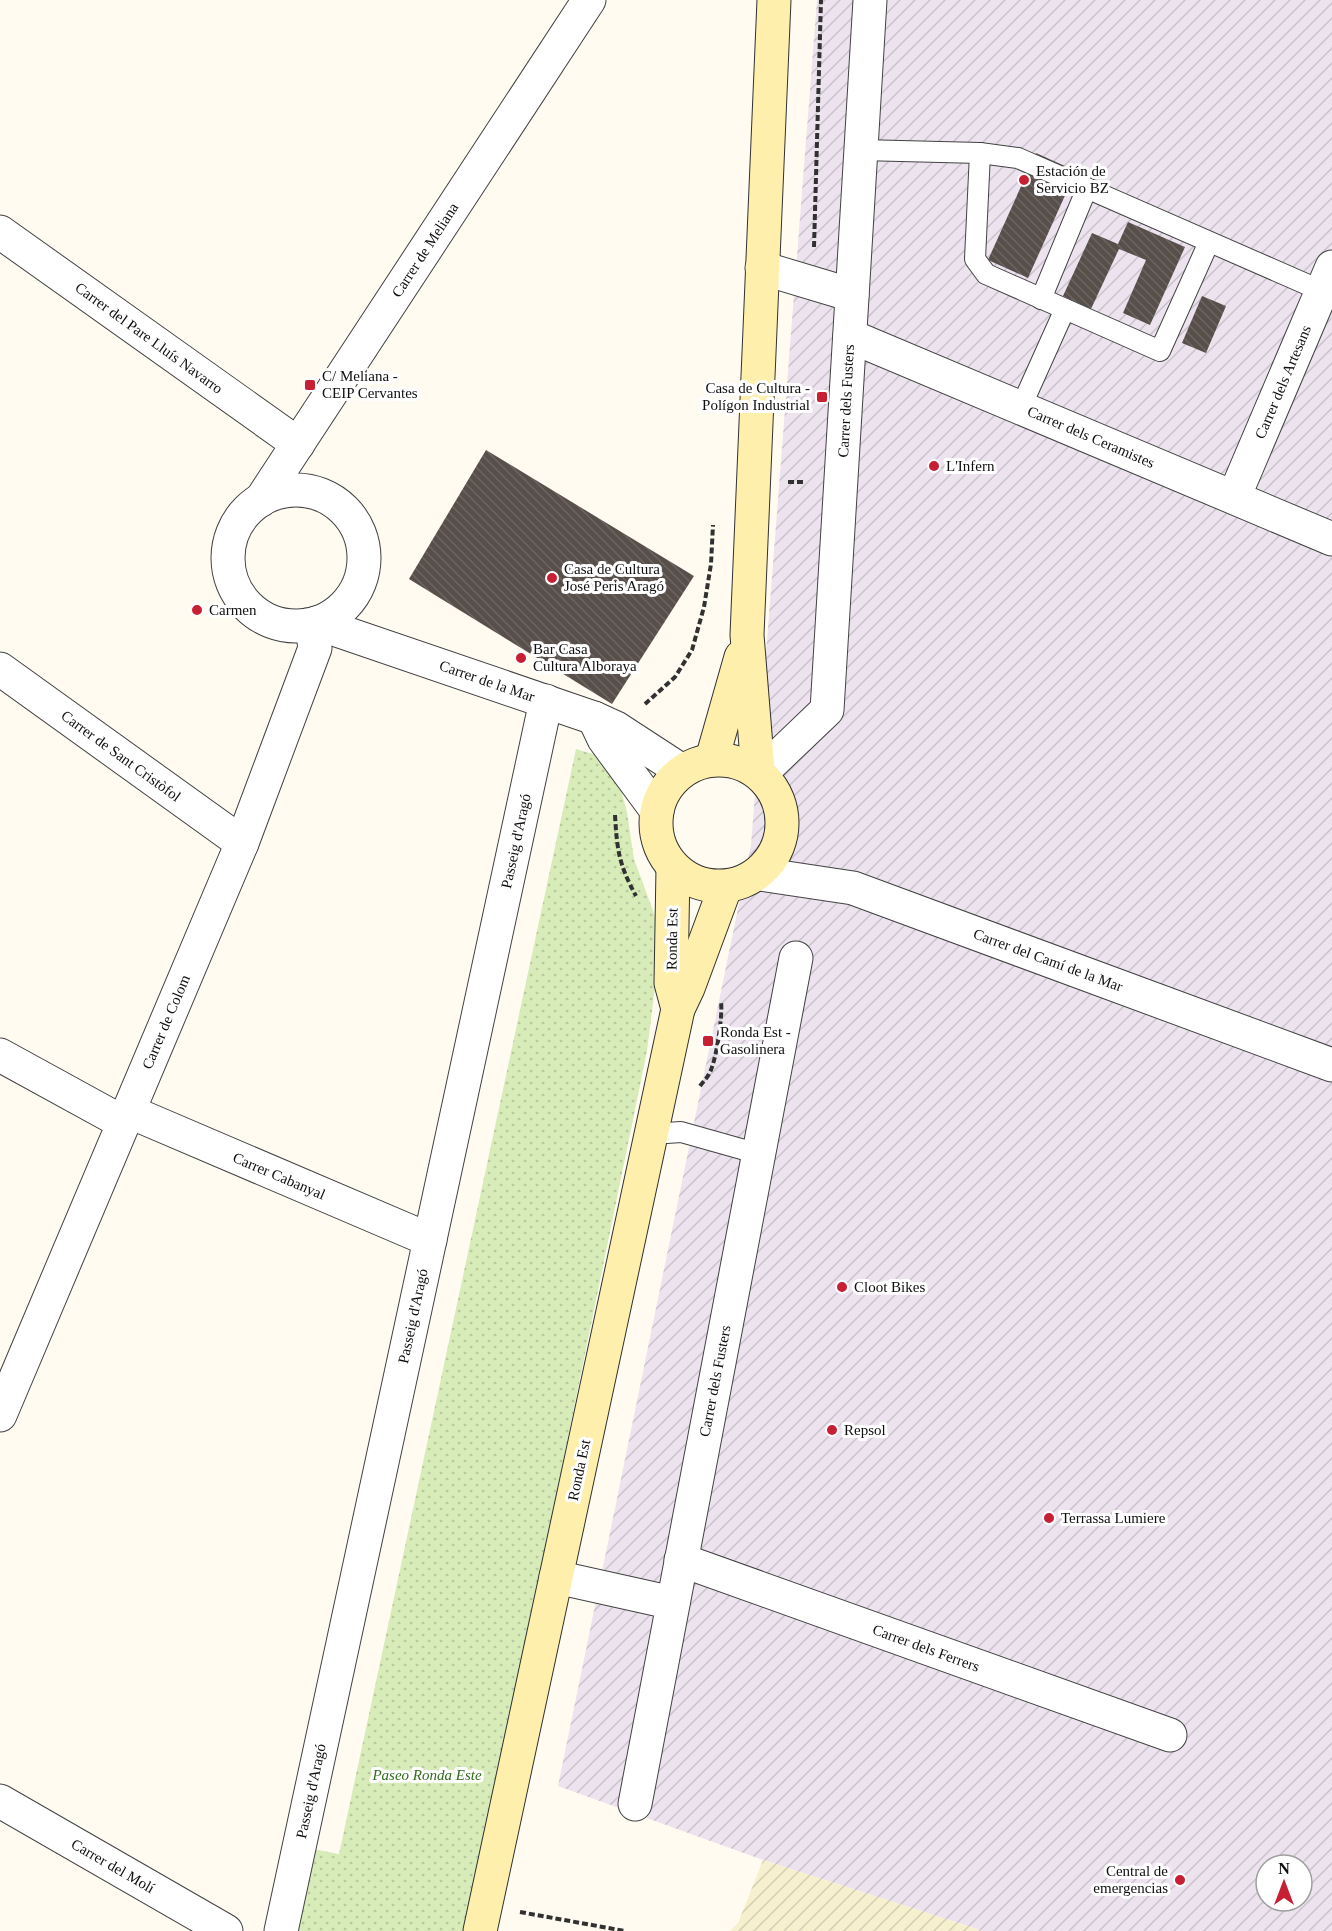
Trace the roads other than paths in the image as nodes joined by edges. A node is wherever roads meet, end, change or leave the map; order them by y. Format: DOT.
graph roads {
  1 [pos="589,0"];
  2 [pos="774,0"];
  3 [pos="870,0"];
  4 [pos="861,150"];
  5 [pos="980,153"];
  6 [pos="1087,188"];
  7 [pos="0,232"];
  8 [pos="1209,242"];
  9 [pos="762,268"];
  10 [pos="1327,279"];
  11 [pos="852,295"];
  12 [pos="1041,299"];
  13 [pos="1065,309"];
  14 [pos="850,336"];
  15 [pos="1021,408"];
  16 [pos="298,444"];
  17 [pos="1234,497"];
  18 [pos="261,500"];
  19 [pos="1332,539"];
  20 [pos="355,593"];
  21 [pos="311,624"];
  22 [pos="747,635"];
  23 [pos="380,645"];
  24 [pos="0,669"];
  25 [pos="546,701"];
  26 [pos="594,718"];
  27 [pos="712,759"];
  28 [pos="682,771"];
  29 [pos="759,773"];
  30 [pos="657,811"];
  31 [pos="242,843"];
  32 [pos="673,868"];
  33 [pos="760,874"];
  34 [pos="725,888"];
  35 [pos="796,958"];
  36 [pos="678,1009"];
  37 [pos="0,1054"];
  38 [pos="1332,1065"];
  39 [pos="126,1117"];
  40 [pos="652,1134"];
  41 [pos="759,1154"];
  42 [pos="430,1240"];
  43 [pos="2,1408"];
  44 [pos="681,1560"];
  45 [pos="556,1577"];
  46 [pos="673,1603"];
  47 [pos="1170,1735"];
  48 [pos="0,1801"];
  49 [pos="635,1804"];
  50 [pos="226,1931"];
  51 [pos="281,1931"];
  52 [pos="480,1931"];
  1 -- 16 [label="street, Carrer de Meliana"];
  2 -- 9 [label="main road"];
  3 -- 4 [label="street, Carrer dels Fusters"];
  4 -- 5 [label="lane"];
  4 -- 11 [label="street, Carrer dels Fusters"];
  5 -- 6 [label="lane"];
  5 -- 12 [label="lane"];
  6 -- 8 [label="lane"];
  6 -- 12 [label="lane"];
  7 -- 16 [label="street, Carrer del Pare Lluís Navarro"];
  8 -- 10 [label="lane"];
  8 -- 13 [label="lane"];
  9 -- 11 [label="street"];
  9 -- 22 [label="main road"];
  10 -- 17 [label="street, Carrer dels Artesans"];
  11 -- 14 [label="street, Carrer dels Fusters"];
  12 -- 13 [label="lane"];
  13 -- 15 [label="lane"];
  14 -- 15 [label="street, Carrer dels Ceramistes"];
  14 -- 29 [label="street, Carrer dels Fusters"];
  15 -- 17 [label="street, Carrer dels Ceramistes"];
  16 -- 18 [label="street, Carrer de Meliana"];
  17 -- 19 [label="street, Carrer dels Ceramistes"];
  18 -- 20 [label="street"];
  18 -- 21 [label="street"];
  20 -- 21 [label="street"];
  20 -- 23 [label="street"];
  21 -- 23 [label="street, Carrer de la Mar"];
  21 -- 31 [label="street, Carrer de Colom"];
  22 -- 27 [label="main road"];
  22 -- 29 [label="main road"];
  23 -- 25 [label="street, Carrer de la Mar"];
  24 -- 31 [label="street, Carrer de Sant Cristòfol"];
  25 -- 26 [label="street, Carrer de la Mar"];
  25 -- 42 [label="street, Passeig d'Aragó"];
  26 -- 28 [label="street, Carrer de la Mar"];
  26 -- 30 [label="street"];
  27 -- 28 [label="main road"];
  27 -- 29 [label="main road"];
  28 -- 30 [label="main road"];
  29 -- 33 [label="main road"];
  30 -- 32 [label="main road"];
  31 -- 39 [label="street, Carrer de Colom"];
  32 -- 34 [label="main road"];
  32 -- 36 [label="main road, Ronda Est"];
  33 -- 34 [label="main road"];
  33 -- 38 [label="street, Carrer del Camí de la Mar"];
  34 -- 36 [label="main road, Ronda Est"];
  35 -- 41 [label="street, Carrer dels Fusters"];
  36 -- 40 [label="main road, Ronda Est"];
  37 -- 39 [label="street, Carrer Cabanyal"];
  39 -- 42 [label="street, Carrer Cabanyal"];
  39 -- 43 [label="street, Carrer de Colom"];
  40 -- 41 [label="lane"];
  40 -- 45 [label="main road, Ronda Est"];
  41 -- 44 [label="street, Carrer dels Fusters"];
  42 -- 51 [label="street, Passeig d'Aragó"];
  44 -- 46 [label="street, Carrer dels Fusters"];
  44 -- 47 [label="street, Carrer dels Ferrers"];
  45 -- 46 [label="street"];
  45 -- 52 [label="main road, Ronda Est"];
  46 -- 49 [label="street, Carrer dels Fusters"];
  48 -- 50 [label="street, Carrer del Molí"];
}
